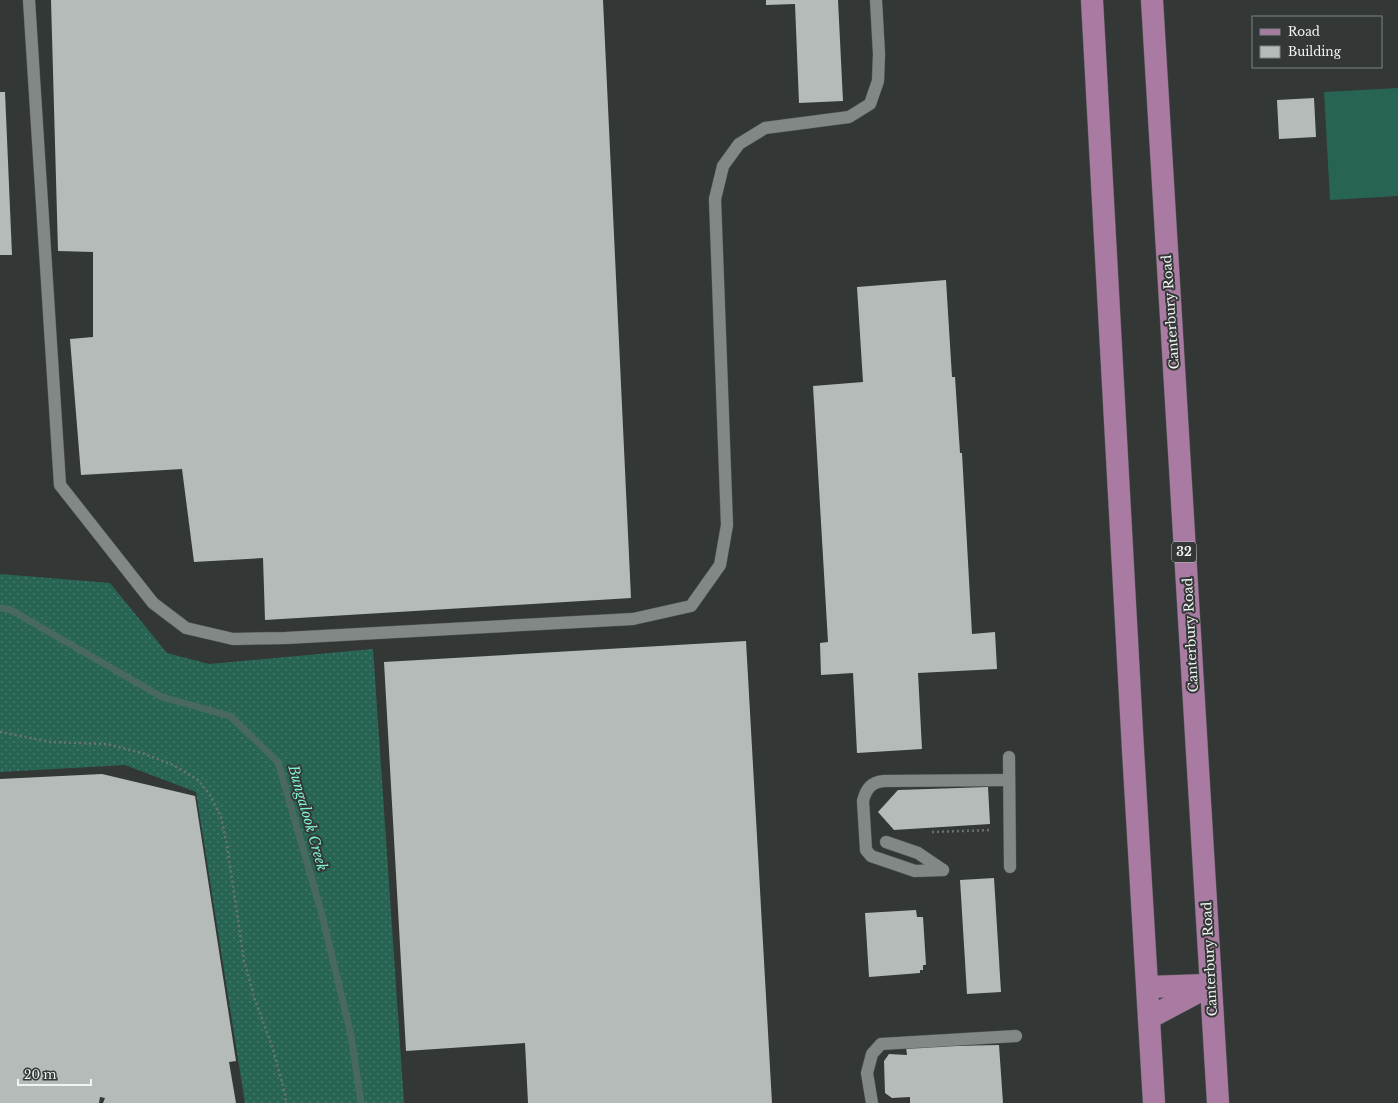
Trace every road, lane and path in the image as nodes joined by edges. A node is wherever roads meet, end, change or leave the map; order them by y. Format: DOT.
graph roads {
  1 [pos="29,0"];
  2 [pos="876,0"];
  3 [pos="1092,0"];
  4 [pos="1152,0"];
  5 [pos="0,732"];
  6 [pos="1009,757"];
  7 [pos="1009,780"];
  8 [pos="997,830"];
  9 [pos="932,832"];
  10 [pos="886,842"];
  11 [pos="1010,867"];
  12 [pos="1211,985"];
  13 [pos="1148,987"];
  14 [pos="1149,1018"];
  15 [pos="1016,1036"];
  16 [pos="285,1103"];
  17 [pos="872,1103"];
  18 [pos="1154,1103"];
  19 [pos="1218,1103"];
  1 -- 2 [label="lane"];
  3 -- 13 [label="main road"];
  4 -- 12 [label="main road, Canterbury Road / 32"];
  5 -- 16 [label="path"];
  6 -- 7 [label="lane"];
  7 -- 10 [label="lane"];
  7 -- 11 [label="lane"];
  8 -- 9 [label="path"];
  12 -- 13 [label="main road"];
  12 -- 14 [label="main road"];
  12 -- 19 [label="main road, Canterbury Road / 32"];
  13 -- 14 [label="main road"];
  14 -- 18 [label="main road"];
  15 -- 17 [label="lane"];
}
